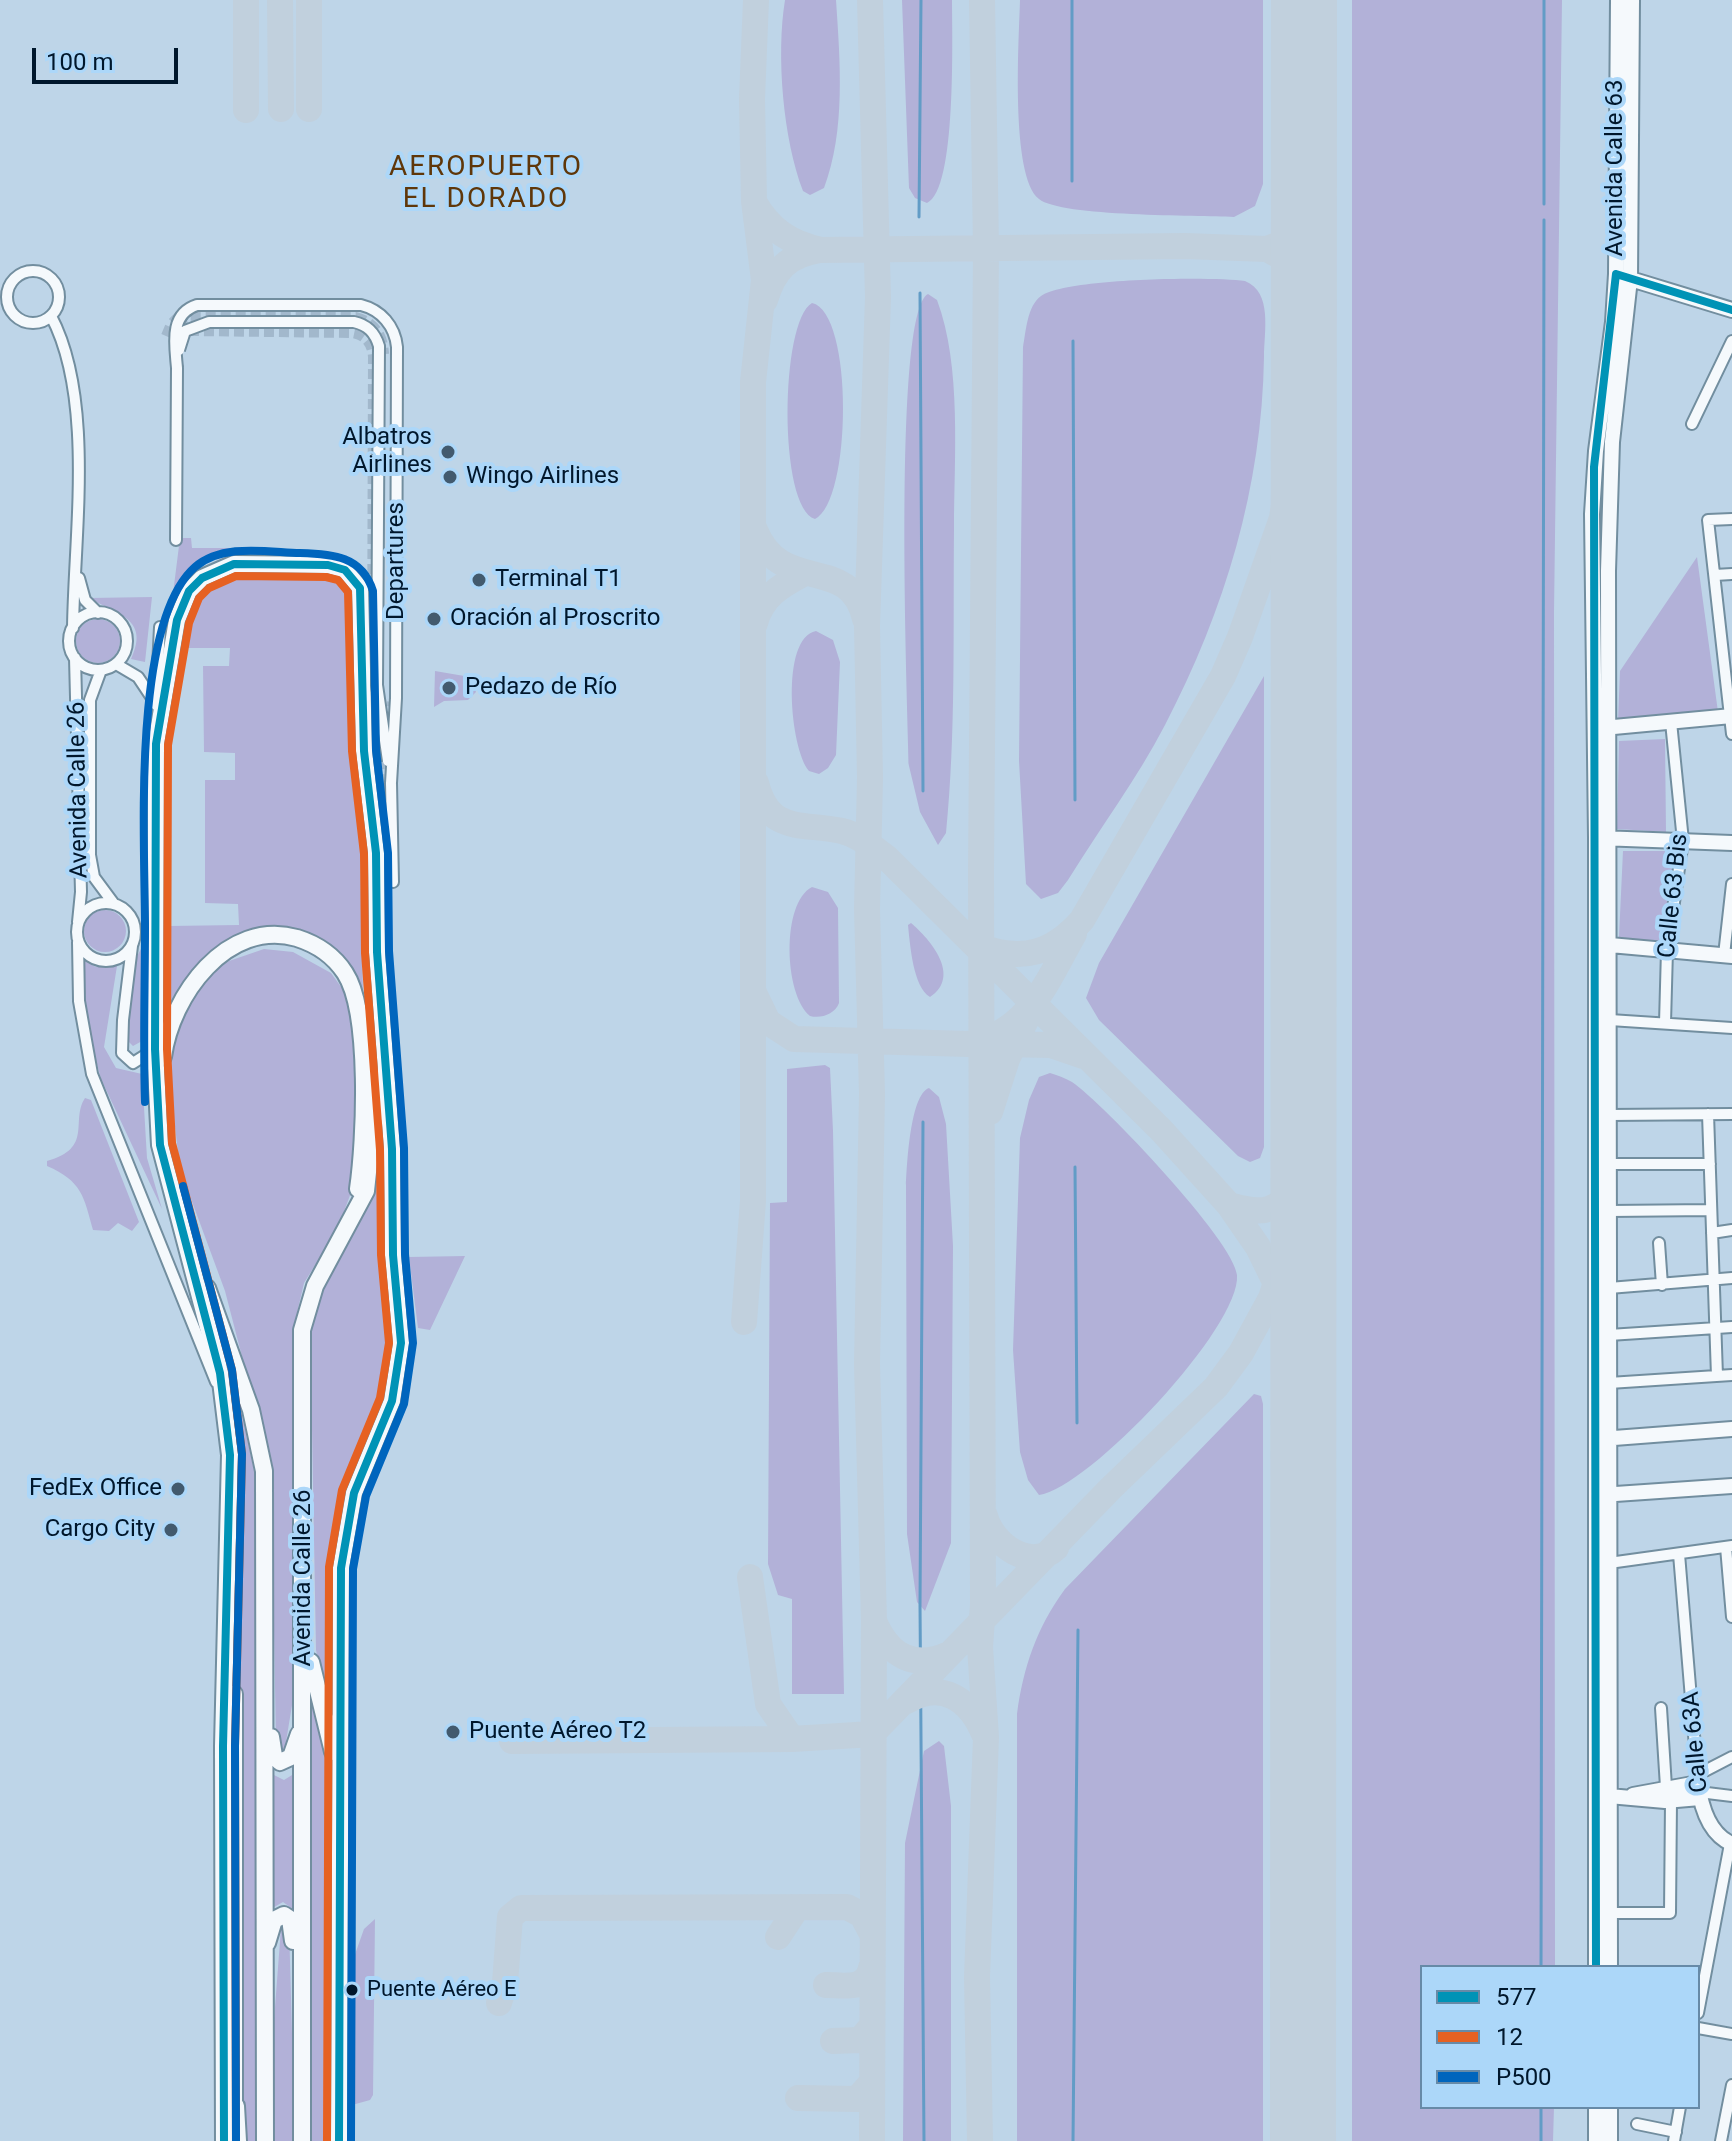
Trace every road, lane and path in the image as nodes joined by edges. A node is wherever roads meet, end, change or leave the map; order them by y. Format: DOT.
graph roads {
  1 [pos="1618,0"];
  2 [pos="1632,0"];
  3 [pos="1623,276"];
  4 [pos="4,289"];
  5 [pos="4,302"];
  6 [pos="1732,310"];
  7 [pos="51,316"];
  8 [pos="1732,341"];
  9 [pos="177,368"];
  10 [pos="1692,424"];
  11 [pos="1732,519"];
  12 [pos="176,540"];
  13 [pos="77,568"];
  14 [pos="1732,574"];
  15 [pos="1715,575"];
  16 [pos="98,613"];
  17 [pos="160,627"];
  18 [pos="73,628"];
  19 [pos="75,658"];
  20 [pos="116,664"];
  21 [pos="101,670"];
  22 [pos="156,704"];
  23 [pos="1731,716"];
  24 [pos="1671,722"];
  25 [pos="1602,728"];
  26 [pos="1732,734"];
  27 [pos="156,744"];
  28 [pos="391,783"];
  29 [pos="1603,838"];
  30 [pos="1683,841"];
  31 [pos="1732,843"];
  32 [pos="393,882"];
  33 [pos="1732,884"];
  34 [pos="114,904"];
  35 [pos="78,922"];
  36 [pos="78,942"];
  37 [pos="132,945"];
  38 [pos="1610,945"];
  39 [pos="1667,950"];
  40 [pos="1728,956"];
  41 [pos="1610,1020"];
  42 [pos="1665,1023"];
  43 [pos="1732,1028"];
  44 [pos="381,1031"];
  45 [pos="155,1049"];
  46 [pos="157,1102"];
  47 [pos="1708,1114"];
  48 [pos="1732,1114"];
  49 [pos="1609,1115"];
  50 [pos="1609,1164"];
  51 [pos="1710,1164"];
  52 [pos="171,1189"];
  53 [pos="1711,1210"];
  54 [pos="1609,1211"];
  55 [pos="350,1226"];
  56 [pos="1732,1230"];
  57 [pos="1712,1233"];
  58 [pos="1659,1243"];
  59 [pos="1732,1278"];
  60 [pos="1713,1280"];
  61 [pos="1662,1285"];
  62 [pos="1609,1288"];
  63 [pos="1732,1327"];
  64 [pos="1715,1328"];
  65 [pos="1609,1335"];
  66 [pos="1732,1375"];
  67 [pos="1717,1376"];
  68 [pos="1609,1383"];
  69 [pos="226,1406"];
  70 [pos="1732,1429"];
  71 [pos="1602,1439"];
  72 [pos="1732,1486"];
  73 [pos="1602,1495"];
  74 [pos="1729,1547"];
  75 [pos="1679,1554"];
  76 [pos="1609,1563"];
  77 [pos="230,1565"];
  78 [pos="304,1609"];
  79 [pos="1732,1617"];
  80 [pos="265,1688"];
  81 [pos="1661,1708"];
  82 [pos="304,1718"];
  83 [pos="1732,1757"];
  84 [pos="339,1773"];
  85 [pos="1699,1787"];
  86 [pos="1668,1794"];
  87 [pos="1609,1796"];
  88 [pos="1732,1796"];
  89 [pos="1731,1844"];
  90 [pos="1610,1913"];
  91 [pos="263,1960"];
  92 [pos="1596,1965"];
  93 [pos="1610,1965"];
  94 [pos="1700,2003"];
  95 [pos="1700,2028"];
  96 [pos="302,2034"];
  97 [pos="1732,2034"];
  98 [pos="1732,2085"];
  99 [pos="1596,2109"];
  100 [pos="1610,2109"];
  101 [pos="1680,2109"];
  102 [pos="1637,2124"];
  103 [pos="1675,2136"];
  104 [pos="224,2141"];
  105 [pos="235,2141"];
  106 [pos="265,2141"];
  107 [pos="302,2141"];
  108 [pos="339,2141"];
  109 [pos="1596,2141"];
  110 [pos="1610,2141"];
  111 [pos="1721,2141"];
  1 -- 3 [label="main road, Avenida Calle 63"];
  2 -- 3 [label="main road, Avenida Calle 63"];
  3 -- 6 [label="main road"];
  3 -- 25 [label="main road, Avenida Calle 63"];
  4 -- 5 [label="street"];
  4 -- 7 [label="street"];
  5 -- 7 [label="street"];
  7 -- 13 [label="street"];
  8 -- 10 [label="street"];
  9 -- 12 [label="street, Departures"];
  9 -- 28 [label="street, Departures, bridge"];
  9 -- 28 [label="street, Departures, bridge"];
  11 -- 15 [label="street"];
  13 -- 16 [label="street"];
  13 -- 18 [label="street"];
  14 -- 15 [label="street"];
  15 -- 23 [label="street"];
  16 -- 18 [label="street"];
  16 -- 20 [label="street"];
  17 -- 22 [label="street"];
  18 -- 19 [label="street"];
  19 -- 21 [label="street"];
  19 -- 35 [label="street, Avenida Calle 26"];
  20 -- 21 [label="street"];
  20 -- 22 [label="street"];
  21 -- 34 [label="street, Avenida Calle 26"];
  22 -- 27 [label="street"];
  23 -- 24 [label="main road"];
  23 -- 26 [label="street"];
  24 -- 25 [label="main road"];
  24 -- 30 [label="street, Calle 63 Bis"];
  25 -- 29 [label="main road, Avenida Calle 63"];
  27 -- 44 [label="main road, Avenida Calle 26"];
  27 -- 45 [label="main road, Avenida Calle 26"];
  28 -- 32 [label="street, Departures"];
  29 -- 30 [label="main road"];
  29 -- 38 [label="main road, Avenida Calle 63"];
  29 -- 71 [label="main road, Avenida Calle 63"];
  30 -- 31 [label="main road"];
  30 -- 39 [label="street, Calle 63 Bis"];
  33 -- 40 [label="street"];
  34 -- 35 [label="street"];
  34 -- 37 [label="street"];
  35 -- 36 [label="street"];
  36 -- 37 [label="street"];
  36 -- 69 [label="street, Avenida Calle 26"];
  37 -- 45 [label="street"];
  38 -- 39 [label="main road"];
  38 -- 41 [label="main road, Avenida Calle 63"];
  39 -- 40 [label="main road"];
  39 -- 42 [label="street, Calle 63 Bis"];
  41 -- 42 [label="street"];
  41 -- 49 [label="main road, Avenida Calle 63"];
  42 -- 43 [label="street"];
  44 -- 55 [label="main road, Avenida Calle 26"];
  44 -- 84 [label="main road, Avenida Calle 26"];
  45 -- 46 [label="main road, Avenida Calle 26"];
  46 -- 52 [label="main road, Avenida Calle 26"];
  46 -- 55 [label="main road"];
  47 -- 48 [label="street"];
  47 -- 49 [label="street"];
  47 -- 51 [label="street"];
  49 -- 50 [label="main road, Avenida Calle 63"];
  50 -- 51 [label="street"];
  50 -- 54 [label="main road, Avenida Calle 63"];
  51 -- 53 [label="street"];
  52 -- 69 [label="main road, Avenida Calle 26"];
  52 -- 80 [label="main road, Avenida Calle 26"];
  53 -- 54 [label="street"];
  53 -- 57 [label="street"];
  54 -- 62 [label="main road, Avenida Calle 63"];
  55 -- 78 [label="main road, Avenida Calle 26"];
  56 -- 57 [label="street"];
  57 -- 60 [label="street"];
  58 -- 61 [label="street"];
  59 -- 60 [label="street"];
  60 -- 61 [label="street"];
  60 -- 64 [label="street"];
  61 -- 62 [label="street"];
  62 -- 65 [label="main road, Avenida Calle 63"];
  63 -- 64 [label="street"];
  64 -- 65 [label="street"];
  64 -- 67 [label="street"];
  65 -- 68 [label="main road, Avenida Calle 63"];
  66 -- 67 [label="street"];
  67 -- 68 [label="street"];
  68 -- 71 [label="main road, Avenida Calle 63"];
  69 -- 77 [label="main road, Avenida Calle 26"];
  70 -- 71 [label="main road"];
  71 -- 73 [label="main road, Avenida Calle 63"];
  72 -- 73 [label="main road"];
  73 -- 76 [label="main road, Avenida Calle 63"];
  73 -- 92 [label="main road, Avenida Calle 63"];
  74 -- 75 [label="street"];
  74 -- 79 [label="street"];
  75 -- 76 [label="street"];
  75 -- 85 [label="street, Calle 63A"];
  76 -- 87 [label="main road, Avenida Calle 63"];
  77 -- 104 [label="main road, Avenida Calle 26"];
  77 -- 105 [label="main road, Avenida Calle 26"];
  78 -- 82 [label="main road, Avenida Calle 26"];
  78 -- 84 [label="main road"];
  80 -- 82 [label="main road"];
  80 -- 91 [label="main road, Avenida Calle 26"];
  81 -- 86 [label="street"];
  82 -- 96 [label="main road, Avenida Calle 26"];
  83 -- 85 [label="street"];
  84 -- 108 [label="main road, Avenida Calle 26"];
  85 -- 86 [label="main road"];
  85 -- 88 [label="street"];
  85 -- 89 [label="main road, Calle 63A"];
  86 -- 87 [label="main road"];
  86 -- 90 [label="street"];
  87 -- 90 [label="main road, Avenida Calle 63"];
  89 -- 94 [label="street, Calle 63A"];
  90 -- 93 [label="main road, Avenida Calle 63"];
  91 -- 96 [label="main road"];
  91 -- 106 [label="main road, Avenida Calle 26"];
  95 -- 97 [label="street"];
  96 -- 107 [label="main road, Avenida Calle 26"];
  98 -- 111 [label="street"];
  99 -- 109 [label="main road"];
  100 -- 110 [label="main road"];
  101 -- 103 [label="street"];
  102 -- 103 [label="street"];
}
